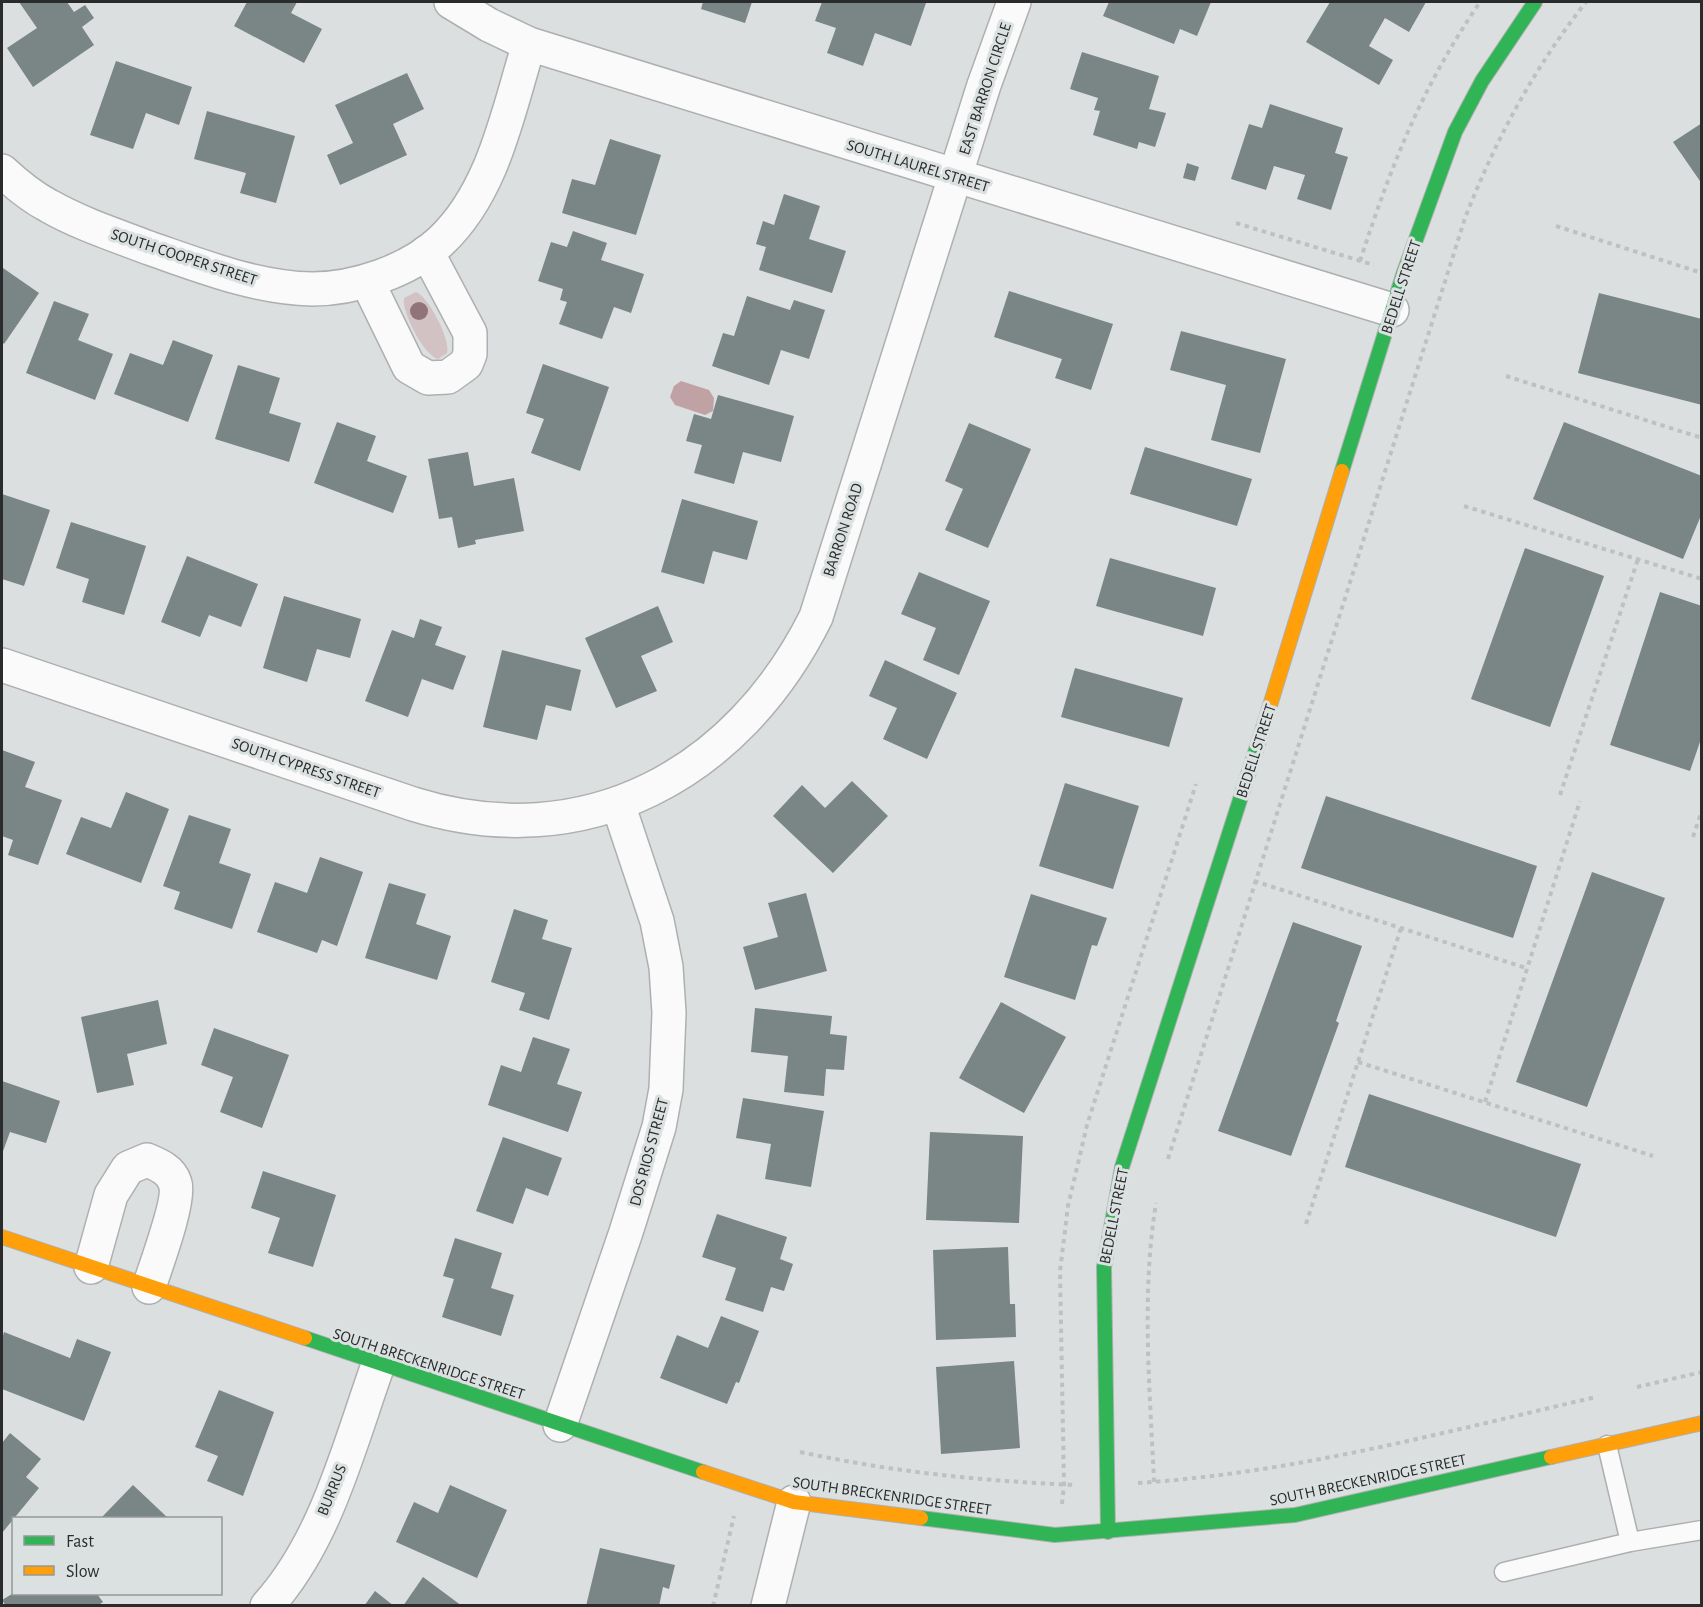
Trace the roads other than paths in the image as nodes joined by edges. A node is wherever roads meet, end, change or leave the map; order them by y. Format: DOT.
graph roads {
  1 [pos="451,2"];
  2 [pos="1014,2"];
  3 [pos="1535,2"];
  4 [pos="529,44"];
  5 [pos="2,171"];
  6 [pos="956,178"];
  7 [pos="426,252"];
  8 [pos="367,281"];
  9 [pos="1392,309"];
  10 [pos="2,665"];
  11 [pos="618,804"];
  12 [pos="2,1237"];
  13 [pos="91,1267"];
  14 [pos="149,1287"];
  15 [pos="378,1365"];
  16 [pos="1701,1424"];
  17 [pos="560,1425"];
  18 [pos="1607,1445"];
  19 [pos="794,1502"];
  20 [pos="1701,1530"];
  21 [pos="1108,1532"];
  22 [pos="1630,1542"];
  23 [pos="1504,1572"];
  24 [pos="267,1605"];
  25 [pos="768,1605"];
  1 -- 4 [label="street, SOUTH LAUREL STREET"];
  2 -- 6 [label="street, EAST BARRON CIRCLE"];
  3 -- 9 [label="street, BEDELL STREET"];
  4 -- 6 [label="street, SOUTH LAUREL STREET"];
  4 -- 7 [label="street, SOUTH COOPER STREET"];
  5 -- 8 [label="street, SOUTH COOPER STREET"];
  6 -- 9 [label="street, SOUTH LAUREL STREET"];
  6 -- 11 [label="street, BARRON ROAD"];
  7 -- 8 [label="street, SOUTH COOPER STREET"];
  7 -- 8 [label="street"];
  9 -- 21 [label="street, BEDELL STREET"];
  10 -- 11 [label="street, SOUTH CYPRESS STREET"];
  11 -- 17 [label="street, DOS RIOS STREET"];
  12 -- 13 [label="street, SOUTH BRECKENRIDGE STREET"];
  13 -- 14 [label="street, SOUTH BRECKENRIDGE STREET"];
  13 -- 14 [label="street"];
  14 -- 15 [label="street, SOUTH BRECKENRIDGE STREET"];
  15 -- 17 [label="street, SOUTH BRECKENRIDGE STREET"];
  15 -- 24 [label="street, BURRUS"];
  16 -- 18 [label="street, SOUTH BRECKENRIDGE STREET"];
  17 -- 19 [label="street, SOUTH BRECKENRIDGE STREET"];
  18 -- 21 [label="street, SOUTH BRECKENRIDGE STREET"];
  18 -- 22 [label="lane"];
  19 -- 21 [label="street, SOUTH BRECKENRIDGE STREET"];
  19 -- 25 [label="street"];
  20 -- 22 [label="lane"];
  22 -- 23 [label="lane"];
}
